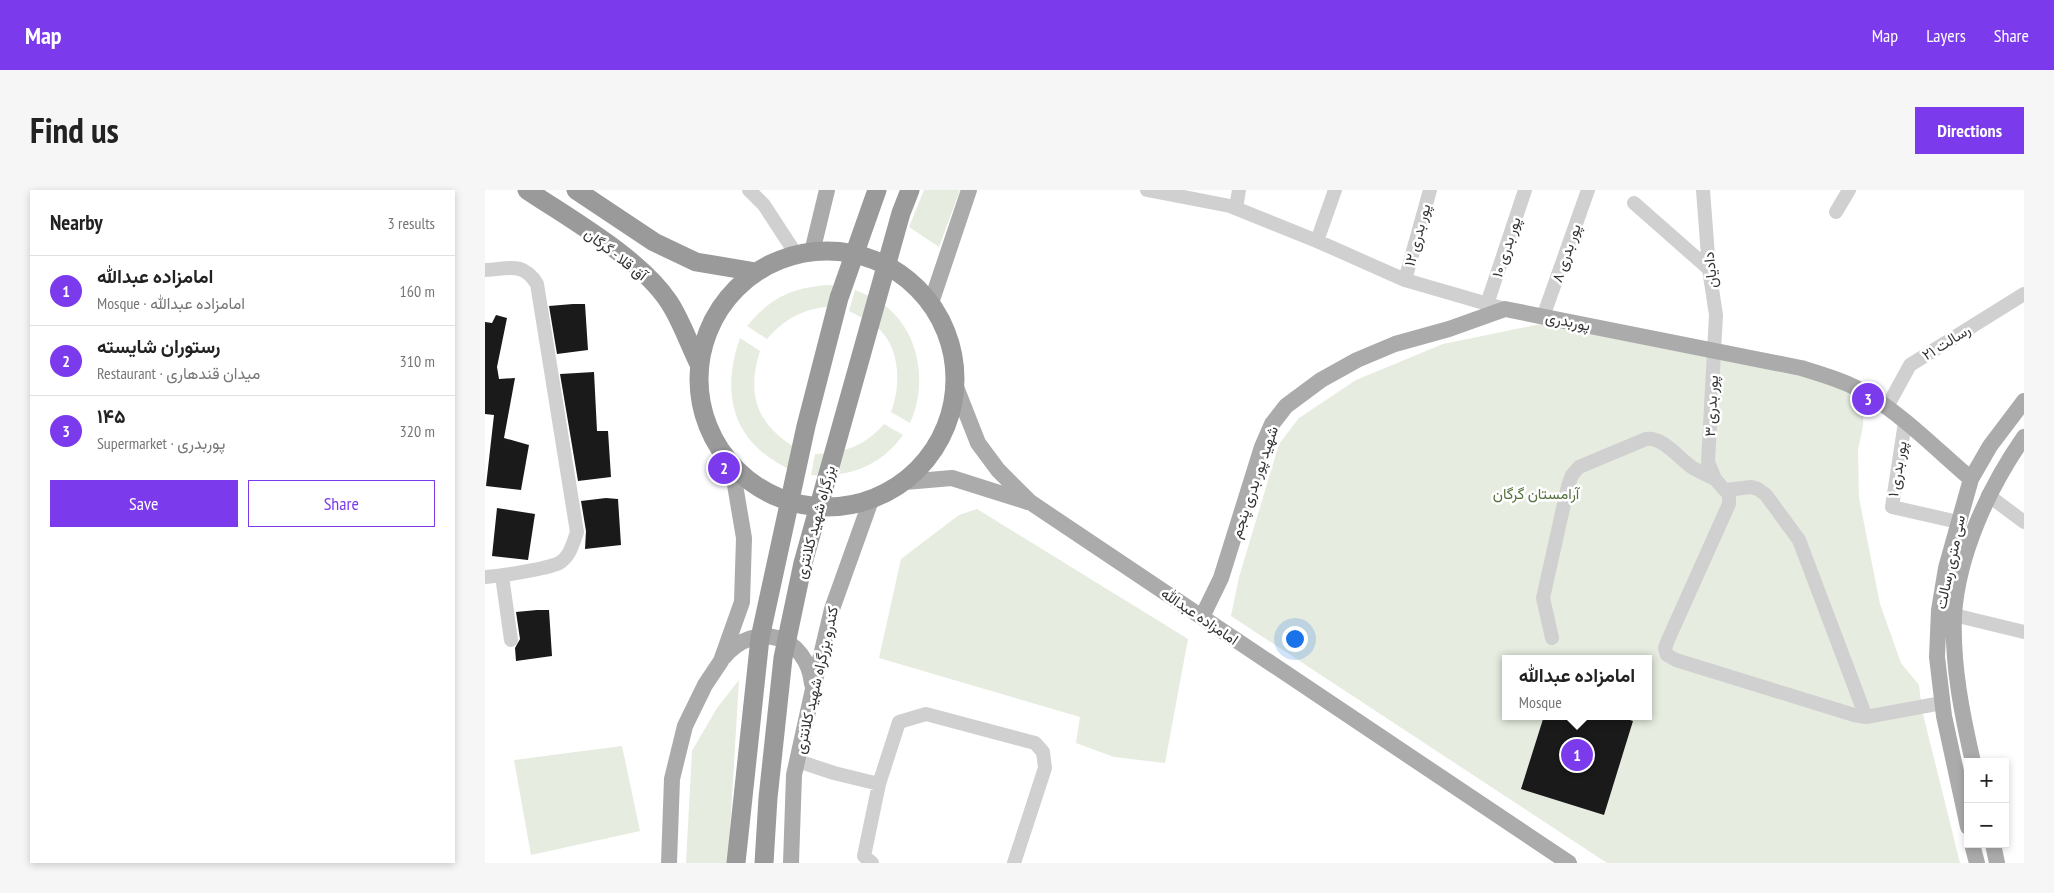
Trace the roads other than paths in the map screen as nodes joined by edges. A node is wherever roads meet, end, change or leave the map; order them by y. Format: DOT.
graph roads {
  1 [pos="527,190"];
  2 [pos="576,190"];
  3 [pos="749,190"];
  4 [pos="767,190"];
  5 [pos="827,190"];
  6 [pos="877,190"];
  7 [pos="910,190"];
  8 [pos="969,190"];
  9 [pos="1147,190"];
  10 [pos="1239,190"];
  11 [pos="1335,190"];
  12 [pos="1430,190"];
  13 [pos="1525,190"];
  14 [pos="1588,190"];
  15 [pos="1703,190"];
  16 [pos="1849,190"];
  17 [pos="1634,202"];
  18 [pos="1236,208"];
  19 [pos="767,210"];
  20 [pos="1836,212"];
  21 [pos="1317,241"];
  22 [pos="804,253"];
  23 [pos="1709,269"];
  24 [pos="485,270"];
  25 [pos="756,272"];
  26 [pos="1405,280"];
  27 [pos="2024,294"];
  28 [pos="931,303"];
  29 [pos="1487,304"];
  30 [pos="1505,309"];
  31 [pos="1543,317"];
  32 [pos="1714,350"];
  33 [pos="699,364"];
  34 [pos="955,388"];
  35 [pos="2024,401"];
  36 [pos="1887,407"];
  37 [pos="1905,422"];
  38 [pos="2024,438"];
  39 [pos="732,467"];
  40 [pos="1715,479"];
  41 [pos="1971,479"];
  42 [pos="905,482"];
  43 [pos="1726,490"];
  44 [pos="1988,495"];
  45 [pos="1030,502"];
  46 [pos="870,503"];
  47 [pos="1958,522"];
  48 [pos="2024,522"];
  49 [pos="503,576"];
  50 [pos="485,577"];
  51 [pos="1954,615"];
  52 [pos="1202,617"];
  53 [pos="2024,632"];
  54 [pos="1552,638"];
  55 [pos="511,640"];
  56 [pos="721,661"];
  57 [pos="813,689"];
  58 [pos="1943,710"];
  59 [pos="1961,713"];
  60 [pos="1866,717"];
  61 [pos="1972,758"];
  62 [pos="798,760"];
  63 [pos="879,784"];
  64 [pos="1964,808"];
  65 [pos="1973,848"];
  66 [pos="1994,848"];
  67 [pos="669,863"];
  68 [pos="736,863"];
  69 [pos="764,863"];
  70 [pos="791,863"];
  71 [pos="872,863"];
  72 [pos="1014,863"];
  73 [pos="1569,863"];
  74 [pos="1977,863"];
  75 [pos="1997,863"];
  1 -- 33 [label="highway, آق قلا - گرگان"];
  2 -- 25 [label="highway, آق قلا - گرگان"];
  3 -- 19 [label="street"];
  4 -- 19 [label="street"];
  5 -- 22 [label="main road"];
  6 -- 68 [label="highway, بزرگراه شهید کلانتری, bridge"];
  7 -- 69 [label="highway, بزرگراه شهید کلانتری, bridge"];
  8 -- 28 [label="main road"];
  9 -- 18 [label="street, پوربدری"];
  10 -- 18 [label="street"];
  11 -- 21 [label="street"];
  12 -- 26 [label="street, پور بدری ۱۲"];
  13 -- 29 [label="street, پور بدری ۱۰"];
  14 -- 31 [label="street, پور بدری ۸"];
  15 -- 23 [label="street, دادیان"];
  16 -- 20 [label="street"];
  17 -- 23 [label="street"];
  18 -- 21 [label="street, پوربدری"];
  19 -- 22 [label="street"];
  21 -- 26 [label="street, پوربدری"];
  22 -- 25 [label="highway"];
  22 -- 28 [label="highway"];
  23 -- 32 [label="street, دادیان"];
  24 -- 49 [label="street"];
  25 -- 33 [label="highway"];
  26 -- 29 [label="street, پوربدری"];
  27 -- 36 [label="street, ۲۱ رسالت"];
  28 -- 34 [label="highway"];
  29 -- 30 [label="street, پوربدری"];
  30 -- 31 [label="main road, پوربدری"];
  30 -- 52 [label="main road, شهید پور بدری پنجم"];
  31 -- 32 [label="main road, پوربدری"];
  32 -- 36 [label="main road, پوربدری"];
  32 -- 40 [label="street, پور بدری ۳"];
  33 -- 39 [label="highway"];
  34 -- 42 [label="highway"];
  34 -- 45 [label="main road, امامزاده عبدالله"];
  35 -- 41 [label="main road, سی متری رسالت"];
  36 -- 37 [label="main road, پوربدری"];
  37 -- 41 [label="main road, پوربدری"];
  37 -- 47 [label="street, پور بدری ۱"];
  38 -- 44 [label="main road, سی متری رسالت"];
  39 -- 46 [label="highway"];
  39 -- 56 [label="main road"];
  40 -- 43 [label="street"];
  40 -- 54 [label="street"];
  41 -- 47 [label="main road, سی متری رسالت"];
  42 -- 45 [label="main road, امامزاده عبدالله"];
  42 -- 46 [label="highway"];
  43 -- 60 [label="street"];
  43 -- 60 [label="street"];
  44 -- 48 [label="street"];
  44 -- 51 [label="main road, سی متری رسالت"];
  45 -- 52 [label="main road, امامزاده عبدالله"];
  46 -- 57 [label="main road, کندرو بزرگراه شهید کلانتری"];
  47 -- 58 [label="main road, سی متری رسالت"];
  49 -- 50 [label="street"];
  49 -- 55 [label="street"];
  51 -- 53 [label="street"];
  51 -- 59 [label="main road, سی متری رسالت"];
  52 -- 73 [label="main road, امامزاده عبدالله"];
  56 -- 57 [label="main road"];
  56 -- 67 [label="main road"];
  57 -- 62 [label="main road, کندرو بزرگراه شهید کلانتری"];
  58 -- 59 [label="main road"];
  58 -- 60 [label="street"];
  58 -- 64 [label="main road, سی متری رسالت"];
  59 -- 61 [label="main road, سی متری رسالت"];
  62 -- 63 [label="street"];
  62 -- 70 [label="main road, کندرو بزرگراه شهید کلانتری"];
  63 -- 71 [label="street"];
  63 -- 72 [label="street"];
  65 -- 74 [label="main road"];
  66 -- 75 [label="main road"];
}
